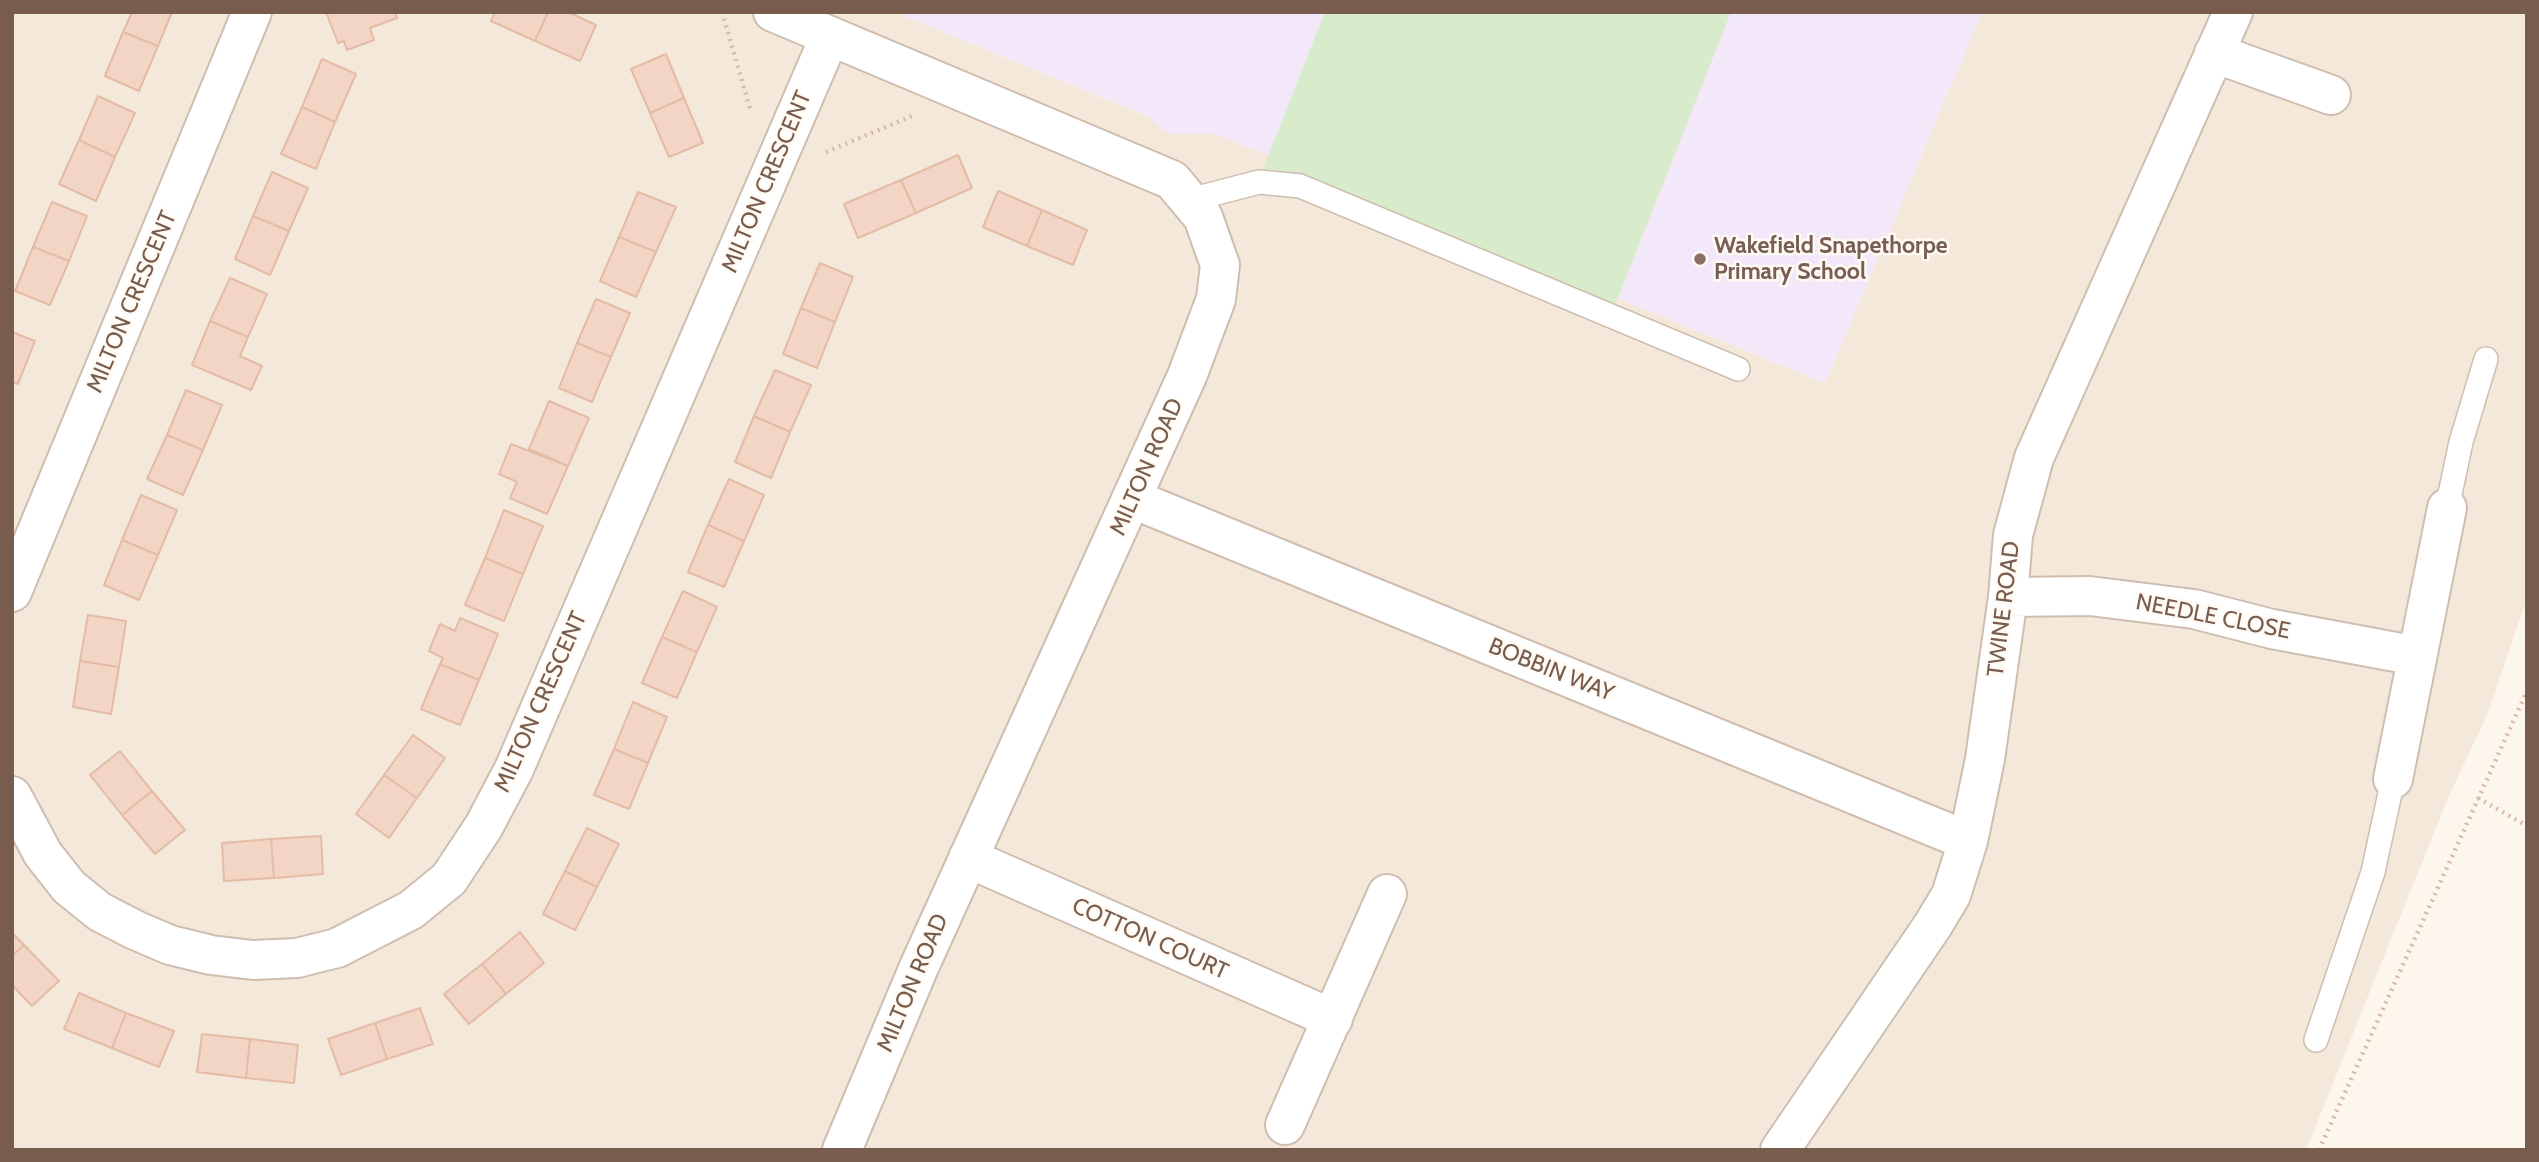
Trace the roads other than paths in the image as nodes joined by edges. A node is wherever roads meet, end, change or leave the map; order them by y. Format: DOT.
graph roads {
  1 [pos="252,12"];
  2 [pos="774,12"];
  3 [pos="2232,12"];
  4 [pos="830,36"];
  5 [pos="2214,52"];
  6 [pos="2331,95"];
  7 [pos="1190,200"];
  8 [pos="2486,359"];
  9 [pos="1738,369"];
  10 [pos="1133,499"];
  11 [pos="2446,508"];
  12 [pos="12,592"];
  13 [pos="2008,597"];
  14 [pos="2417,656"];
  15 [pos="2393,779"];
  16 [pos="12,796"];
  17 [pos="1968,841"];
  18 [pos="968,858"];
  19 [pos="1387,894"];
  20 [pos="1333,1019"];
  21 [pos="2316,1040"];
  22 [pos="1285,1125"];
  23 [pos="842,1150"];
  24 [pos="1780,1150"];
  1 -- 12 [label="street, MILTON CRESCENT"];
  2 -- 4 [label="street, MILTON ROAD"];
  3 -- 5 [label="street, TWINE ROAD"];
  4 -- 7 [label="street, MILTON ROAD"];
  4 -- 16 [label="street, MILTON CRESCENT"];
  5 -- 6 [label="street"];
  5 -- 13 [label="street, TWINE ROAD"];
  7 -- 9 [label="lane"];
  7 -- 10 [label="street, MILTON ROAD"];
  8 -- 11 [label="lane"];
  10 -- 17 [label="street, BOBBIN WAY"];
  10 -- 18 [label="street, MILTON ROAD"];
  11 -- 14 [label="street"];
  13 -- 14 [label="street, NEEDLE CLOSE"];
  13 -- 17 [label="street, TWINE ROAD"];
  14 -- 15 [label="street"];
  15 -- 21 [label="lane"];
  17 -- 24 [label="street, TWINE ROAD"];
  18 -- 20 [label="street, COTTON COURT"];
  18 -- 23 [label="street, MILTON ROAD"];
  19 -- 20 [label="street"];
  20 -- 22 [label="street"];
}
